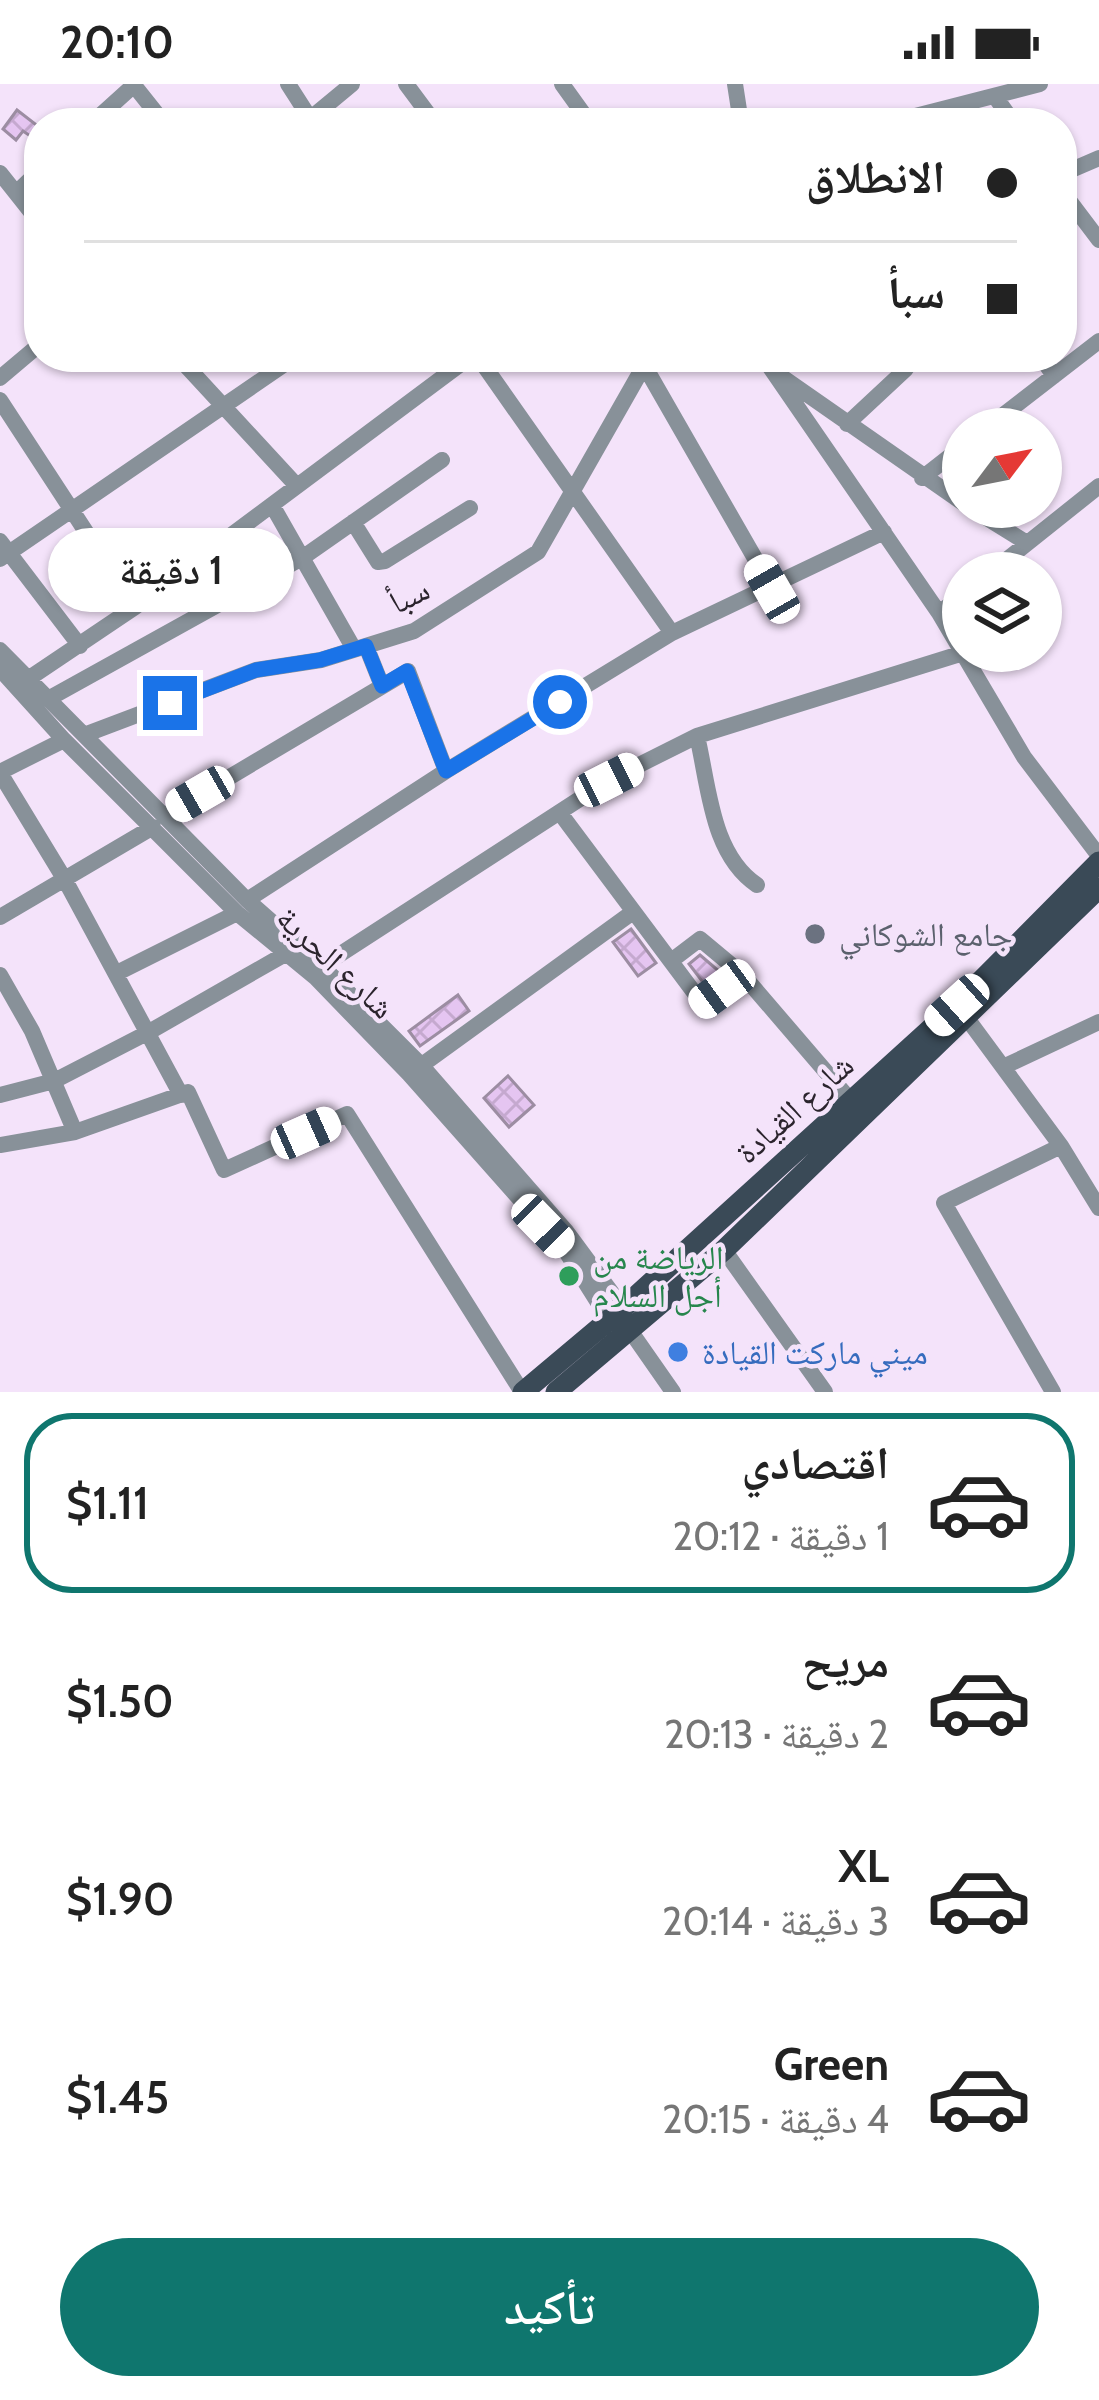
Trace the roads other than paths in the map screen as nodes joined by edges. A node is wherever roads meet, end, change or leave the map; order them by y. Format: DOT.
graph roads {
  1 [pos="133,84"];
  2 [pos="352,84"];
  3 [pos="1040,84"];
  4 [pos="996,98"];
  5 [pos="108,108"];
  6 [pos="152,108"];
  7 [pos="325,108"];
  8 [pos="953,108"];
  9 [pos="1003,108"];
  10 [pos="0,173"];
  11 [pos="24,186"];
  12 [pos="16,193"];
  13 [pos="24,203"];
  14 [pos="1077,211"];
  15 [pos="1099,240"];
  16 [pos="24,358"];
  17 [pos="192,372"];
  18 [pos="273,372"];
  19 [pos="453,372"];
  20 [pos="485,372"];
  21 [pos="640,372"];
  22 [pos="652,372"];
  23 [pos="789,372"];
  24 [pos="793,372"];
  25 [pos="903,372"];
  26 [pos="1051,372"];
  27 [pos="1059,372"];
  28 [pos="1054,376"];
  29 [pos="0,378"];
  30 [pos="0,400"];
  31 [pos="224,406"];
  32 [pos="1012,408"];
  33 [pos="847,424"];
  34 [pos="442,460"];
  35 [pos="942,462"];
  36 [pos="922,478"];
  37 [pos="297,486"];
  38 [pos="1099,486"];
  39 [pos="574,489"];
  40 [pos="942,490"];
  41 [pos="272,505"];
  42 [pos="470,508"];
  43 [pos="72,511"];
  44 [pos="353,522"];
  45 [pos="1003,528"];
  46 [pos="884,532"];
  47 [pos="1027,543"];
  48 [pos="3,551"];
  49 [pos="1016,552"];
  50 [pos="302,558"];
  51 [pos="772,589"];
  52 [pos="135,607"];
  53 [pos="942,612"];
  54 [pos="939,614"];
  55 [pos="942,619"];
  56 [pos="672,633"];
  57 [pos="80,646"];
  58 [pos="360,648"];
  59 [pos="0,650"];
  60 [pos="942,660"];
  61 [pos="0,669"];
  62 [pos="974,672"];
  63 [pos="28,679"];
  64 [pos="382,686"];
  65 [pos="48,699"];
  66 [pos="84,735"];
  67 [pos="697,736"];
  68 [pos="64,740"];
  69 [pos="446,771"];
  70 [pos="0,772"];
  71 [pos="560,813"];
  72 [pos="159,821"];
  73 [pos="1099,859"];
  74 [pos="64,880"];
  75 [pos="757,885"];
  76 [pos="1099,888"];
  77 [pos="242,906"];
  78 [pos="633,912"];
  79 [pos="0,917"];
  80 [pos="287,953"];
  81 [pos="671,961"];
  82 [pos="322,966"];
  83 [pos="117,973"];
  84 [pos="742,974"];
  85 [pos="0,975"];
  86 [pos="966,1017"];
  87 [pos="1099,1022"];
  88 [pos="149,1032"];
  89 [pos="1003,1067"];
  90 [pos="416,1070"];
  91 [pos="54,1081"];
  92 [pos="0,1095"];
  93 [pos="181,1095"];
  94 [pos="851,1101"];
  95 [pos="75,1132"];
  96 [pos="0,1145"];
  97 [pos="1061,1146"];
  98 [pos="1099,1208"];
  99 [pos="724,1250"];
  100 [pos="619,1323"];
  101 [pos="522,1392"];
  102 [pos="556,1392"];
  103 [pos="659,1392"];
  104 [pos="673,1392"];
  105 [pos="826,1392"];
  106 [pos="1053,1392"];
  1 -- 5 [label="street"];
  1 -- 6 [label="street"];
  2 -- 7 [label="street"];
  3 -- 4 [label="street"];
  4 -- 8 [label="street"];
  4 -- 9 [label="street"];
  10 -- 12 [label="street"];
  11 -- 12 [label="street"];
  12 -- 13 [label="street"];
  14 -- 15 [label="street"];
  16 -- 29 [label="street"];
  17 -- 31 [label="street"];
  18 -- 31 [label="street"];
  19 -- 37 [label="street"];
  20 -- 39 [label="street"];
  21 -- 39 [label="street, سبأ"];
  22 -- 51 [label="street"];
  23 -- 46 [label="street"];
  24 -- 33 [label="street"];
  25 -- 33 [label="street"];
  26 -- 28 [label="street"];
  27 -- 28 [label="street"];
  28 -- 32 [label="street"];
  30 -- 43 [label="street"];
  31 -- 37 [label="street"];
  31 -- 43 [label="street"];
  33 -- 36 [label="street"];
  34 -- 44 [label="street"];
  35 -- 36 [label="street"];
  36 -- 40 [label="street"];
  37 -- 41 [label="street"];
  38 -- 47 [label="street"];
  39 -- 56 [label="street"];
  39 -- 58 [label="street, سبأ"];
  41 -- 50 [label="street"];
  41 -- 52 [label="street"];
  42 -- 44 [label="street"];
  43 -- 48 [label="street"];
  43 -- 52 [label="street"];
  44 -- 50 [label="street"];
  45 -- 47 [label="street"];
  46 -- 51 [label="street"];
  46 -- 54 [label="street"];
  47 -- 49 [label="street"];
  48 -- 57 [label="street"];
  50 -- 58 [label="street"];
  50 -- 65 [label="street"];
  51 -- 56 [label="street"];
  52 -- 57 [label="street"];
  53 -- 54 [label="street"];
  54 -- 55 [label="street"];
  56 -- 69 [label="street"];
  57 -- 63 [label="street"];
  58 -- 64 [label="street"];
  58 -- 66 [label="street, سبأ"];
  59 -- 63 [label="street"];
  60 -- 67 [label="street"];
  61 -- 68 [label="street, شارع الحرية"];
  62 -- 73 [label="street"];
  63 -- 65 [label="street"];
  64 -- 69 [label="street"];
  64 -- 72 [label="street"];
  65 -- 66 [label="street"];
  66 -- 72 [label="street"];
  67 -- 71 [label="street"];
  67 -- 75 [label="street"];
  68 -- 70 [label="street"];
  68 -- 72 [label="street, شارع الحرية"];
  69 -- 77 [label="street"];
  70 -- 74 [label="street"];
  71 -- 78 [label="street"];
  71 -- 82 [label="street"];
  72 -- 74 [label="street"];
  72 -- 77 [label="street, شارع الحرية"];
  73 -- 94 [label="main road, شارع القيادة"];
  74 -- 79 [label="street"];
  74 -- 83 [label="street"];
  76 -- 86 [label="main road, شارع القيادة"];
  77 -- 80 [label="street, شارع الحرية"];
  77 -- 82 [label="street"];
  77 -- 83 [label="street"];
  78 -- 81 [label="street"];
  78 -- 90 [label="street"];
  80 -- 88 [label="street"];
  80 -- 90 [label="street, شارع الحرية"];
  81 -- 84 [label="street"];
  81 -- 84 [label="street"];
  82 -- 90 [label="street"];
  83 -- 88 [label="street"];
  84 -- 94 [label="street"];
  85 -- 91 [label="street"];
  86 -- 89 [label="street"];
  86 -- 99 [label="main road, شارع القيادة"];
  87 -- 89 [label="street"];
  88 -- 91 [label="street"];
  88 -- 93 [label="street"];
  89 -- 97 [label="street"];
  90 -- 100 [label="street"];
  91 -- 92 [label="street"];
  91 -- 95 [label="street"];
  93 -- 95 [label="street"];
  93 -- 101 [label="street"];
  94 -- 100 [label="main road, شارع القيادة"];
  95 -- 96 [label="street"];
  97 -- 98 [label="street"];
  97 -- 106 [label="street"];
  99 -- 100 [label="main road, شارع القيادة"];
  99 -- 105 [label="street"];
  100 -- 101 [label="main road, شارع القيادة"];
  100 -- 102 [label="main road, شارع القيادة"];
  100 -- 103 [label="street"];
  100 -- 104 [label="street"];
}
